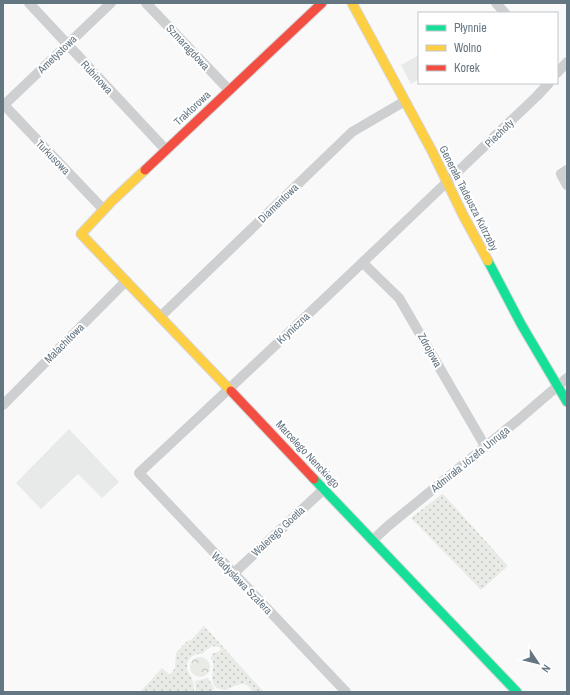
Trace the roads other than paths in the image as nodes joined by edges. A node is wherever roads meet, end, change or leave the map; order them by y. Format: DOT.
graph roads {
  1 [pos="29,3"];
  2 [pos="111,3"];
  3 [pos="146,3"];
  4 [pos="322,3"];
  5 [pos="352,3"];
  6 [pos="496,3"];
  7 [pos="504,12"];
  8 [pos="67,45"];
  9 [pos="567,62"];
  10 [pos="558,72"];
  11 [pos="548,84"];
  12 [pos="229,90"];
  13 [pos="405,101"];
  14 [pos="3,105"];
  15 [pos="166,150"];
  16 [pos="567,170"];
  17 [pos="447,181"];
  18 [pos="567,185"];
  19 [pos="103,209"];
  20 [pos="81,234"];
  21 [pos="363,263"];
  22 [pos="126,281"];
  23 [pos="160,317"];
  24 [pos="567,378"];
  25 [pos="557,387"];
  26 [pos="230,389"];
  27 [pos="567,402"];
  28 [pos="3,404"];
  29 [pos="485,446"];
  30 [pos="139,473"];
  31 [pos="324,488"];
  32 [pos="373,540"];
  33 [pos="233,574"];
  34 [pos="346,692"];
  35 [pos="517,692"];
  1 -- 8 [label="street, Rubinowa"];
  2 -- 8 [label="street, Ametystowa"];
  3 -- 12 [label="street, Szmaragdowa"];
  4 -- 12 [label="street, Traktorowa"];
  5 -- 13 [label="street, Generała Tadeusza Kutrzeby"];
  6 -- 7 [label="street"];
  8 -- 14 [label="street, Ametystowa"];
  8 -- 15 [label="street, Rubinowa"];
  9 -- 10 [label="street"];
  11 -- 17 [label="street, Piechoty"];
  12 -- 15 [label="street, Traktorowa"];
  13 -- 17 [label="street, Generała Tadeusza Kutrzeby"];
  13 -- 23 [label="street, Diamentowa"];
  14 -- 19 [label="street, Turkusowa"];
  15 -- 19 [label="street, Traktorowa"];
  16 -- 18 [label="street"];
  17 -- 21 [label="street, Kryniczna"];
  17 -- 25 [label="street, Generała Tadeusza Kutrzeby"];
  19 -- 20 [label="street, Traktorowa"];
  20 -- 22 [label="street, Marcelego Nenckiego"];
  21 -- 26 [label="street, Kryniczna"];
  21 -- 29 [label="street, Zdrojowa"];
  22 -- 23 [label="street, Marcelego Nenckiego"];
  22 -- 28 [label="street, Malachitowa"];
  23 -- 26 [label="street, Marcelego Nenckiego"];
  24 -- 25 [label="street, Admirała Józefa Unruga"];
  25 -- 27 [label="street, Generała Tadeusza Kutrzeby"];
  25 -- 29 [label="street, Admirała Józefa Unruga"];
  26 -- 30 [label="street, Kryniczna"];
  26 -- 31 [label="street, Marcelego Nenckiego"];
  29 -- 32 [label="street, Admirała Józefa Unruga"];
  30 -- 33 [label="street, Władysława Szafera"];
  31 -- 32 [label="street, Marcelego Nenckiego"];
  31 -- 33 [label="street, Walerego Goetla"];
  32 -- 35 [label="street, Marcelego Nenckiego"];
  33 -- 34 [label="street, Władysława Szafera"];
}
